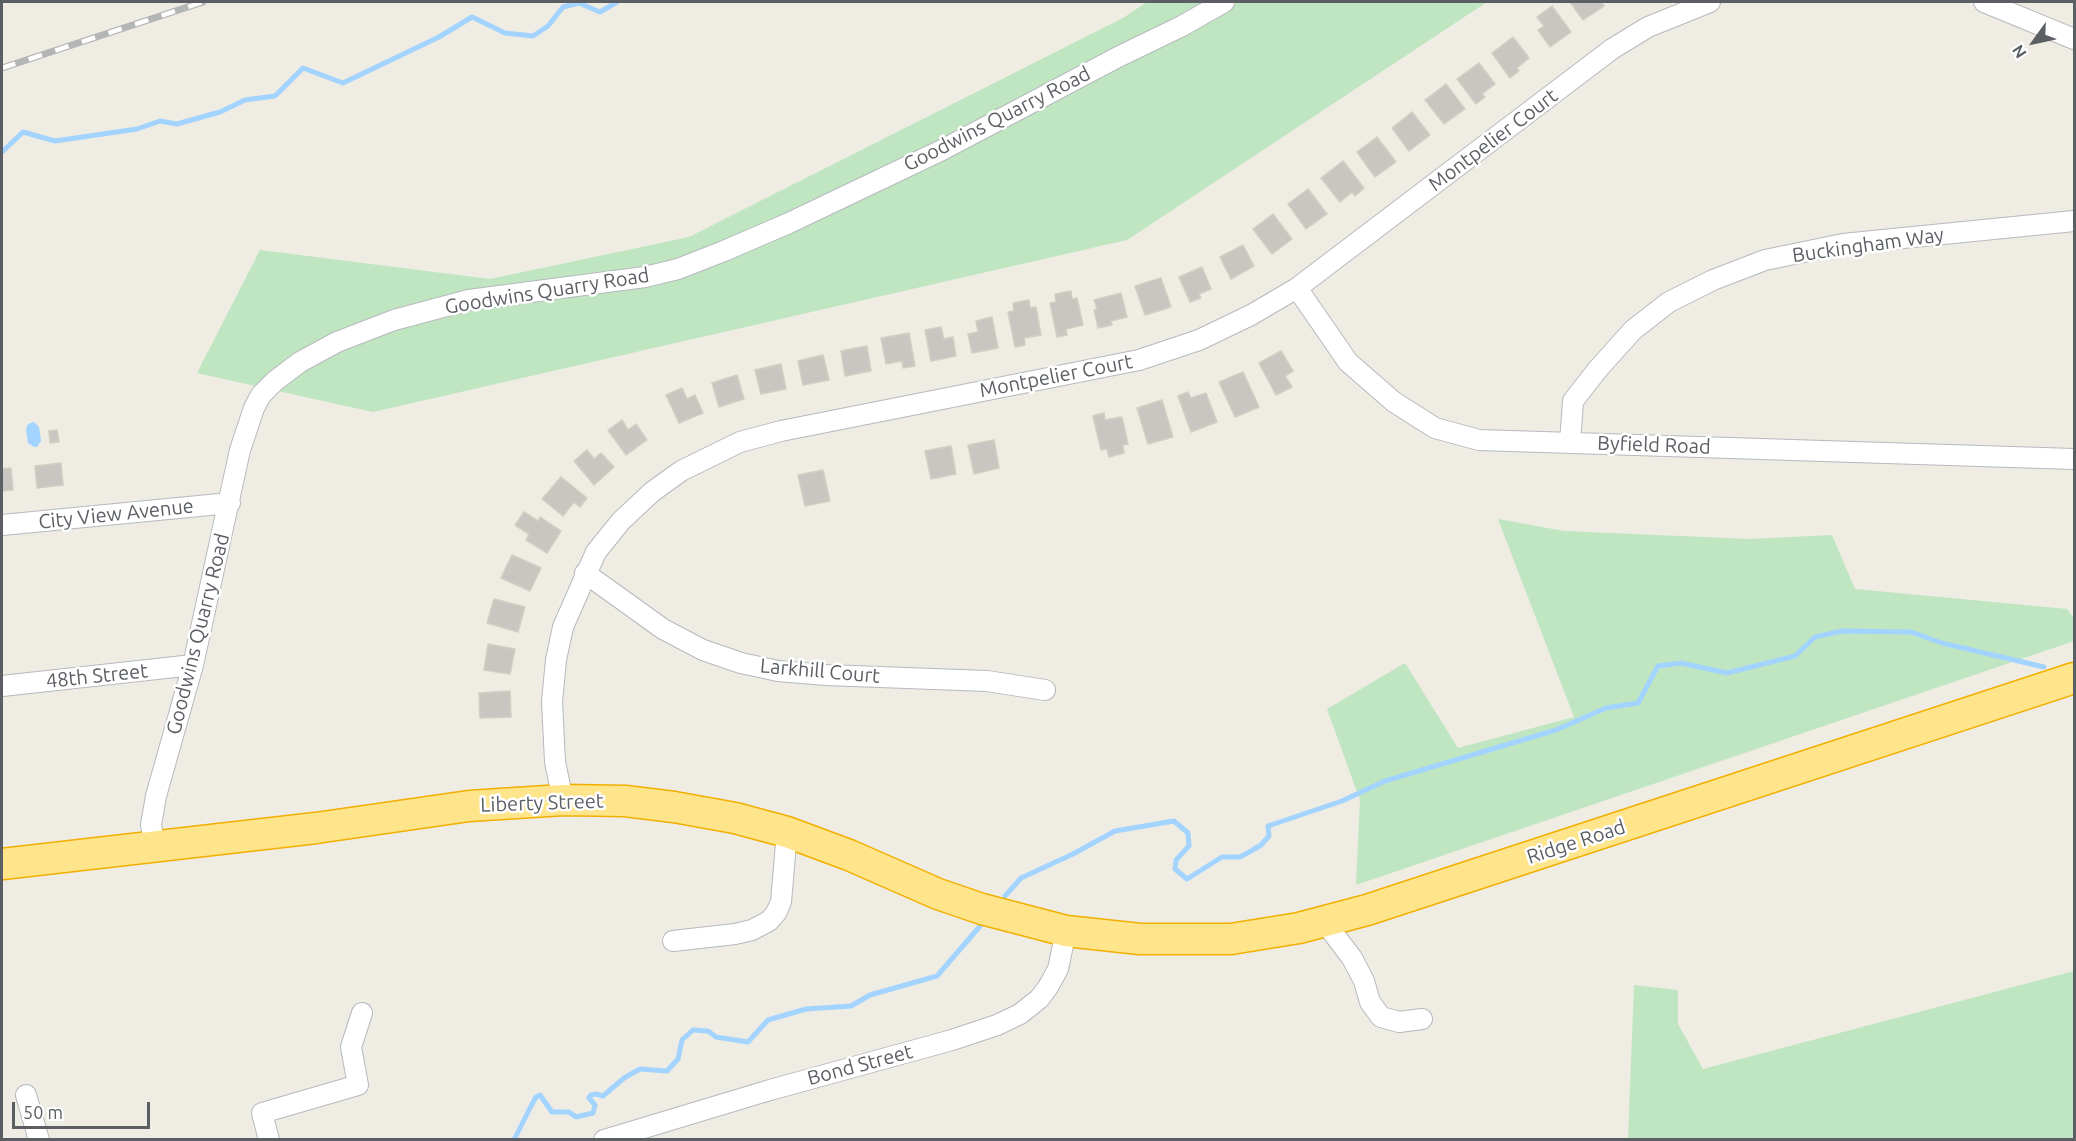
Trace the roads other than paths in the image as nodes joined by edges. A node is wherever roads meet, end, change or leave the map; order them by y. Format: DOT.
graph roads {
  1 [pos="1224,2"];
  2 [pos="1710,2"];
  3 [pos="1984,2"];
  4 [pos="2074,39"];
  5 [pos="2074,221"];
  6 [pos="1297,288"];
  7 [pos="1570,443"];
  8 [pos="2074,459"];
  9 [pos="230,502"];
  10 [pos="2,525"];
  11 [pos="585,573"];
  12 [pos="193,665"];
  13 [pos="2074,678"];
  14 [pos="2,686"];
  15 [pos="1045,690"];
  16 [pos="562,800"];
  17 [pos="787,832"];
  18 [pos="154,848"];
  19 [pos="2,864"];
  20 [pos="1329,920"];
  21 [pos="1066,931"];
  22 [pos="673,941"];
  23 [pos="362,1013"];
  24 [pos="1422,1019"];
  25 [pos="26,1095"];
  26 [pos="39,1140"];
  27 [pos="269,1140"];
  28 [pos="604,1140"];
  1 -- 9 [label="street, Goodwins Quarry Road"];
  2 -- 6 [label="street, Montpelier Court"];
  3 -- 4 [label="street"];
  5 -- 7 [label="street, Buckingham Way"];
  6 -- 7 [label="street, Byfield Road"];
  6 -- 11 [label="street, Montpelier Court"];
  7 -- 8 [label="street, Byfield Road"];
  9 -- 10 [label="street, City View Avenue"];
  9 -- 12 [label="street, Goodwins Quarry Road"];
  11 -- 15 [label="street, Larkhill Court"];
  11 -- 16 [label="street, Montpelier Court"];
  12 -- 14 [label="street, 48th Street"];
  12 -- 18 [label="street, Goodwins Quarry Road"];
  13 -- 20 [label="highway, Ridge Road"];
  16 -- 17 [label="highway, Liberty Street"];
  16 -- 18 [label="highway, Liberty Street"];
  17 -- 21 [label="highway, Liberty Street"];
  17 -- 22 [label="street"];
  18 -- 19 [label="highway, Liberty Street"];
  20 -- 21 [label="highway, Ridge Road"];
  20 -- 24 [label="street"];
  21 -- 28 [label="street, Bond Street"];
  23 -- 27 [label="street"];
  25 -- 26 [label="street"];
}
